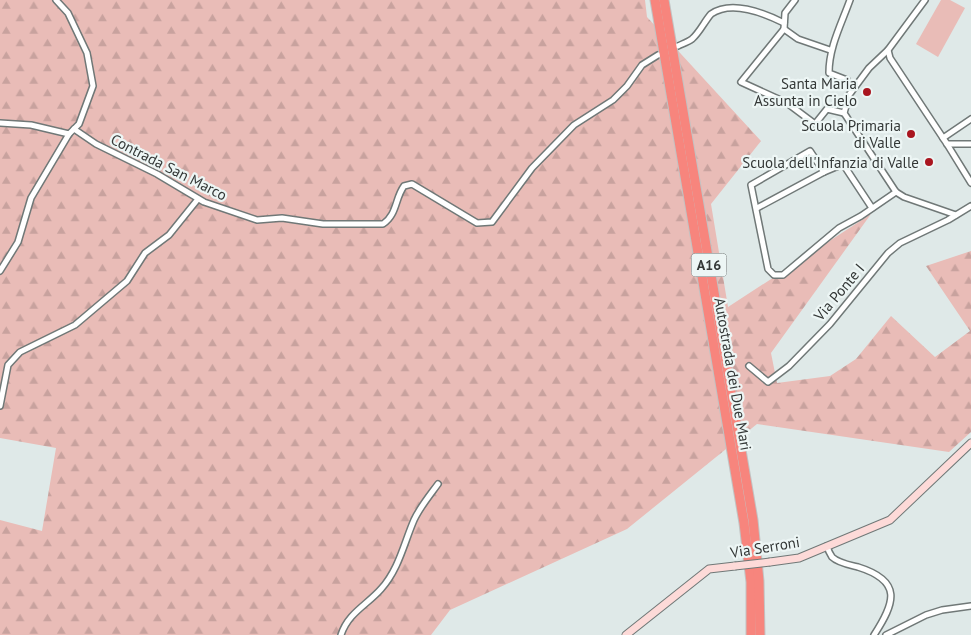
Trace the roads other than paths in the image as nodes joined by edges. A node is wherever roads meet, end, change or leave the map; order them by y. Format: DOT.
graph roads {
  1 [pos="56,0"];
  2 [pos="655,0"];
  3 [pos="664,0"];
  4 [pos="795,0"];
  5 [pos="850,0"];
  6 [pos="925,0"];
  7 [pos="784,26"];
  8 [pos="678,46"];
  9 [pos="830,50"];
  10 [pos="888,50"];
  11 [pos="658,55"];
  12 [pos="847,80"];
  13 [pos="845,110"];
  14 [pos="971,120"];
  15 [pos="0,123"];
  16 [pos="74,128"];
  17 [pos="69,134"];
  18 [pos="683,137"];
  19 [pos="943,138"];
  20 [pos="947,144"];
  21 [pos="971,144"];
  22 [pos="824,172"];
  23 [pos="971,183"];
  24 [pos="896,192"];
  25 [pos="198,198"];
  26 [pos="971,206"];
  27 [pos="757,208"];
  28 [pos="872,208"];
  29 [pos="956,215"];
  30 [pos="0,271"];
  31 [pos="749,366"];
  32 [pos="727,396"];
  33 [pos="0,406"];
  34 [pos="971,443"];
  35 [pos="438,484"];
  36 [pos="827,546"];
  37 [pos="757,553"];
  38 [pos="971,606"];
  39 [pos="341,635"];
  40 [pos="626,635"];
  41 [pos="751,635"];
  42 [pos="760,635"];
  43 [pos="764,635"];
  44 [pos="874,635"];
  45 [pos="886,635"];
  1 -- 16 [label="street"];
  2 -- 18 [label="highway, Autostrada dei Due Mari / A16"];
  3 -- 18 [label="highway, Autostrada dei Due Mari / A16"];
  4 -- 7 [label="street"];
  5 -- 9 [label="street"];
  6 -- 10 [label="street"];
  7 -- 8 [label="street"];
  7 -- 9 [label="street"];
  7 -- 13 [label="street"];
  9 -- 12 [label="street"];
  10 -- 13 [label="street"];
  10 -- 19 [label="street"];
  11 -- 25 [label="street, Contrada San Marco"];
  13 -- 24 [label="street"];
  14 -- 19 [label="street"];
  15 -- 17 [label="street"];
  16 -- 17 [label="street"];
  16 -- 25 [label="street, Contrada San Marco"];
  17 -- 30 [label="street"];
  18 -- 32 [label="highway, Autostrada dei Due Mari / A16"];
  19 -- 20 [label="street"];
  20 -- 21 [label="street"];
  20 -- 23 [label="street"];
  22 -- 27 [label="street"];
  22 -- 27 [label="street"];
  22 -- 28 [label="street"];
  24 -- 28 [label="street"];
  24 -- 29 [label="street"];
  25 -- 33 [label="street"];
  26 -- 29 [label="street, Via Ponte I"];
  27 -- 28 [label="street"];
  29 -- 31 [label="street, Via Ponte I"];
  32 -- 37 [label="highway, Autostrada dei Due Mari / A16"];
  32 -- 41 [label="highway, Autostrada dei Due Mari / A16"];
  34 -- 36 [label="main road, Via Serroni"];
  35 -- 39 [label="street"];
  36 -- 40 [label="main road, Via Serroni, bridge"];
  36 -- 44 [label="street"];
  37 -- 42 [label="highway, Autostrada dei Due Mari / A16"];
  37 -- 43 [label="highway"];
  38 -- 45 [label="street"];
}
